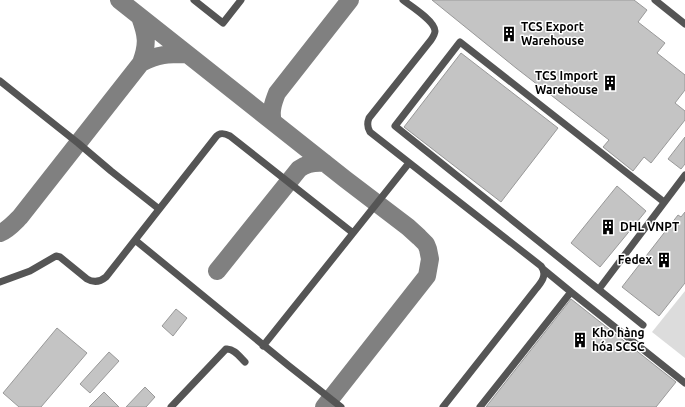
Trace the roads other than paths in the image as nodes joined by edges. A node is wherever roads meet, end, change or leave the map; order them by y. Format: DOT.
graph roads {
  1 [pos="194,0"];
  2 [pos="241,0"];
  3 [pos="403,0"];
  4 [pos="655,0"];
  5 [pos="685,24"];
  6 [pos="0,81"];
  7 [pos="409,163"];
  8 [pos="685,175"];
  9 [pos="682,183"];
  10 [pos="664,202"];
  11 [pos="159,209"];
  12 [pos="353,233"];
  13 [pos="135,240"];
  14 [pos="543,269"];
  15 [pos="0,282"];
  16 [pos="599,289"];
  17 [pos="571,292"];
  18 [pos="643,325"];
  19 [pos="264,346"];
  20 [pos="245,362"];
  21 [pos="685,383"];
  22 [pos="171,407"];
  23 [pos="341,407"];
  24 [pos="443,407"];
  25 [pos="480,407"];
  1 -- 2 [label="street"];
  3 -- 7 [label="street"];
  4 -- 5 [label="street"];
  6 -- 11 [label="street"];
  7 -- 12 [label="street"];
  7 -- 14 [label="street"];
  8 -- 9 [label="street"];
  9 -- 10 [label="street"];
  10 -- 16 [label="street"];
  10 -- 16 [label="street"];
  11 -- 12 [label="street"];
  11 -- 13 [label="street"];
  12 -- 19 [label="street"];
  13 -- 15 [label="street"];
  13 -- 19 [label="street"];
  14 -- 17 [label="street"];
  14 -- 24 [label="street"];
  16 -- 18 [label="street"];
  17 -- 21 [label="street"];
  17 -- 25 [label="street"];
  19 -- 23 [label="street"];
  20 -- 22 [label="street"];
}
